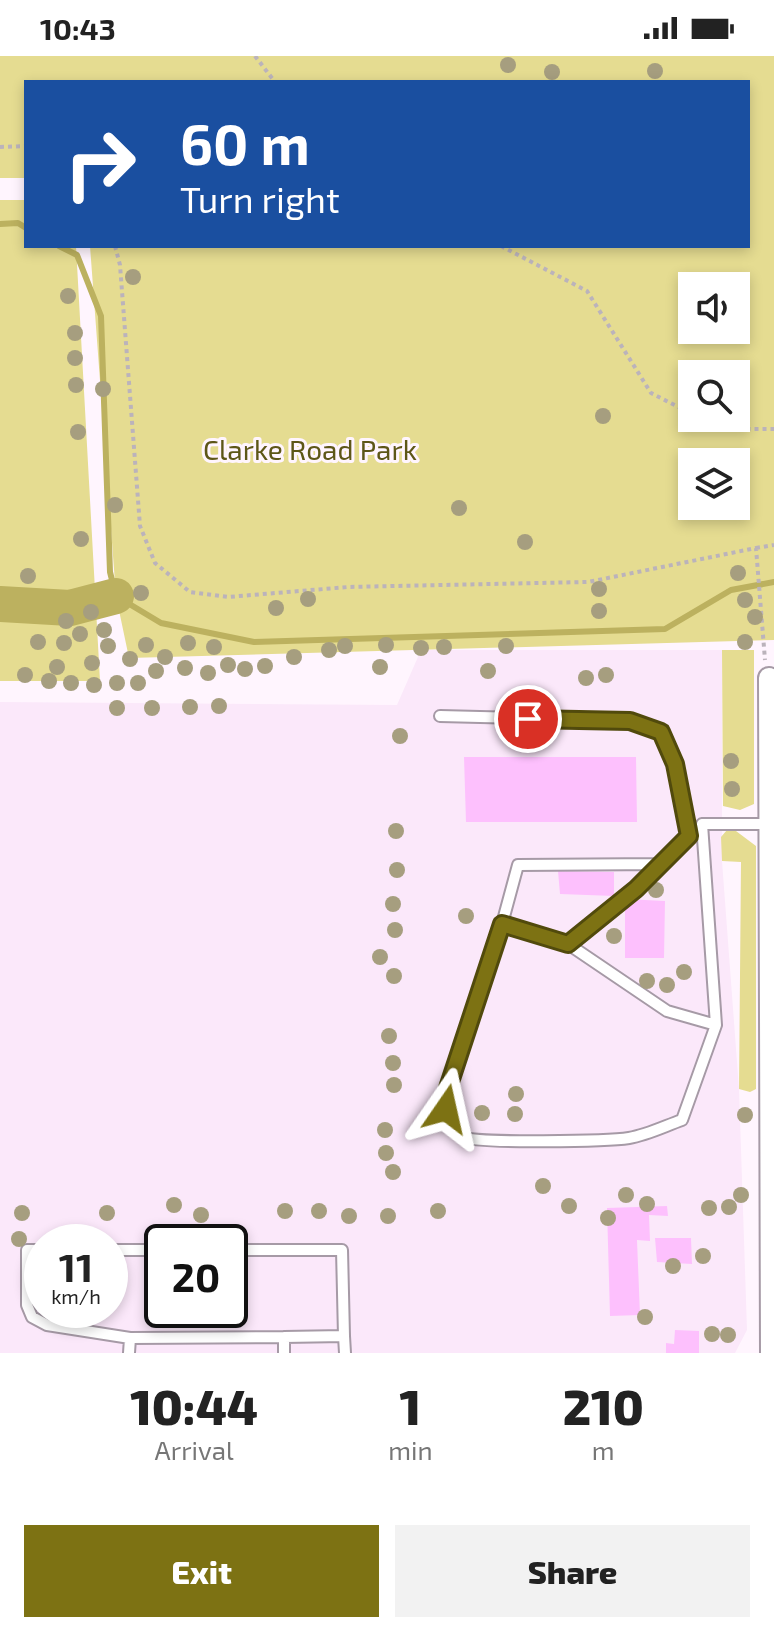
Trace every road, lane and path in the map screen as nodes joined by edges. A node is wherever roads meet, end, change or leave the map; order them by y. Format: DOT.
graph roads {
  1 [pos="255,56"];
  2 [pos="273,80"];
  3 [pos="24,146"];
  4 [pos="0,147"];
  5 [pos="115,248"];
  6 [pos="505,248"];
  7 [pos="678,407"];
  8 [pos="750,429"];
  9 [pos="774,429"];
  10 [pos="774,545"];
  11 [pos="756,548"];
  12 [pos="769,678"];
  13 [pos="440,716"];
  14 [pos="772,799"];
  15 [pos="702,824"];
  16 [pos="770,824"];
  17 [pos="689,836"];
  18 [pos="662,864"];
  19 [pos="502,924"];
  20 [pos="568,944"];
  21 [pos="772,962"];
  22 [pos="716,1025"];
  23 [pos="773,1200"];
  24 [pos="248,1250"];
  25 [pos="66,1328"];
  26 [pos="344,1336"];
  27 [pos="284,1337"];
  28 [pos="130,1338"];
  29 [pos="129,1353"];
  30 [pos="284,1353"];
  31 [pos="345,1353"];
  32 [pos="771,1353"];
  1 -- 2 [label="path"];
  3 -- 4 [label="path"];
  5 -- 11 [label="path"];
  6 -- 7 [label="path"];
  8 -- 9 [label="path"];
  10 -- 11 [label="path"];
  11 -- 12 [label="path"];
  12 -- 14 [label="street"];
  13 -- 17 [label="lane"];
  14 -- 16 [label="street"];
  15 -- 16 [label="lane"];
  15 -- 17 [label="lane"];
  15 -- 22 [label="lane"];
  16 -- 21 [label="street"];
  17 -- 18 [label="lane"];
  18 -- 19 [label="lane"];
  18 -- 20 [label="lane"];
  19 -- 20 [label="lane"];
  19 -- 22 [label="lane"];
  20 -- 22 [label="lane"];
  21 -- 23 [label="street"];
  23 -- 32 [label="street"];
  24 -- 26 [label="lane"];
  25 -- 28 [label="lane"];
  26 -- 27 [label="lane"];
  26 -- 31 [label="lane"];
  27 -- 28 [label="lane"];
  27 -- 30 [label="lane"];
  28 -- 29 [label="lane"];
}
